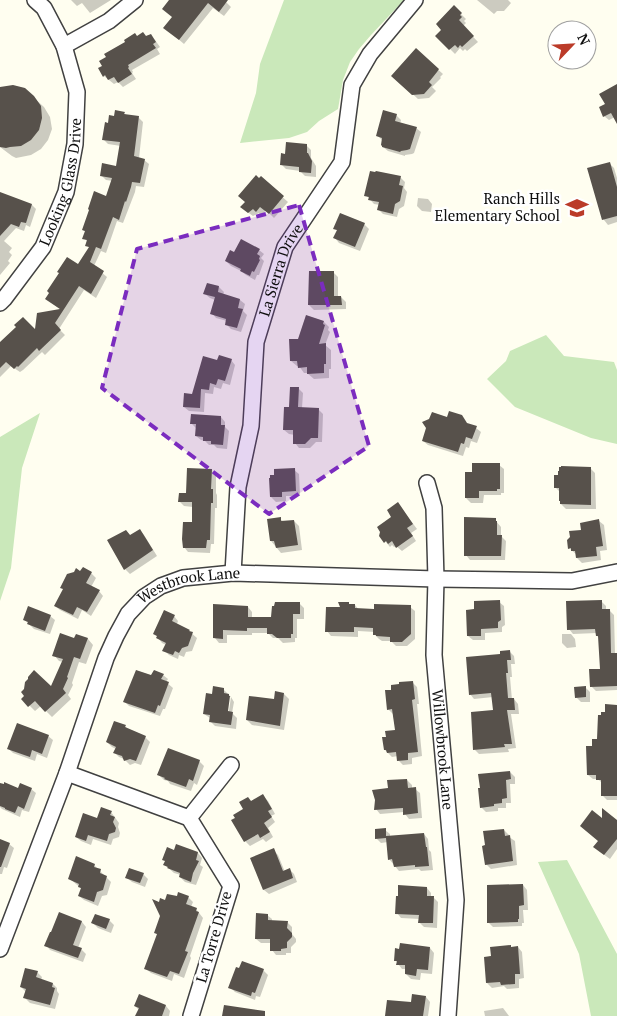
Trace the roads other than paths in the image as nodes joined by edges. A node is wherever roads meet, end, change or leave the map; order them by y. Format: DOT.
graph roads {
  1 [pos="36,0"];
  2 [pos="135,0"];
  3 [pos="415,0"];
  4 [pos="64,46"];
  5 [pos="0,303"];
  6 [pos="427,483"];
  7 [pos="233,572"];
  8 [pos="617,572"];
  9 [pos="436,579"];
  10 [pos="231,765"];
  11 [pos="67,773"];
  12 [pos="189,818"];
  13 [pos="0,949"];
  14 [pos="191,1016"];
  15 [pos="448,1016"];
  1 -- 4 [label="street, Looking Glass Drive"];
  2 -- 4 [label="street"];
  3 -- 7 [label="street, La Sierra Drive"];
  4 -- 5 [label="street, Looking Glass Drive"];
  6 -- 9 [label="street, Willowbrook Lane"];
  7 -- 9 [label="street, Westbrook Lane"];
  7 -- 11 [label="street, Westbrook Lane"];
  8 -- 9 [label="street, Westbrook Lane"];
  9 -- 15 [label="street, Willowbrook Lane"];
  10 -- 12 [label="street"];
  11 -- 12 [label="street"];
  11 -- 13 [label="street, Westbrook Lane"];
  12 -- 14 [label="street, La Torre Drive"];
}
